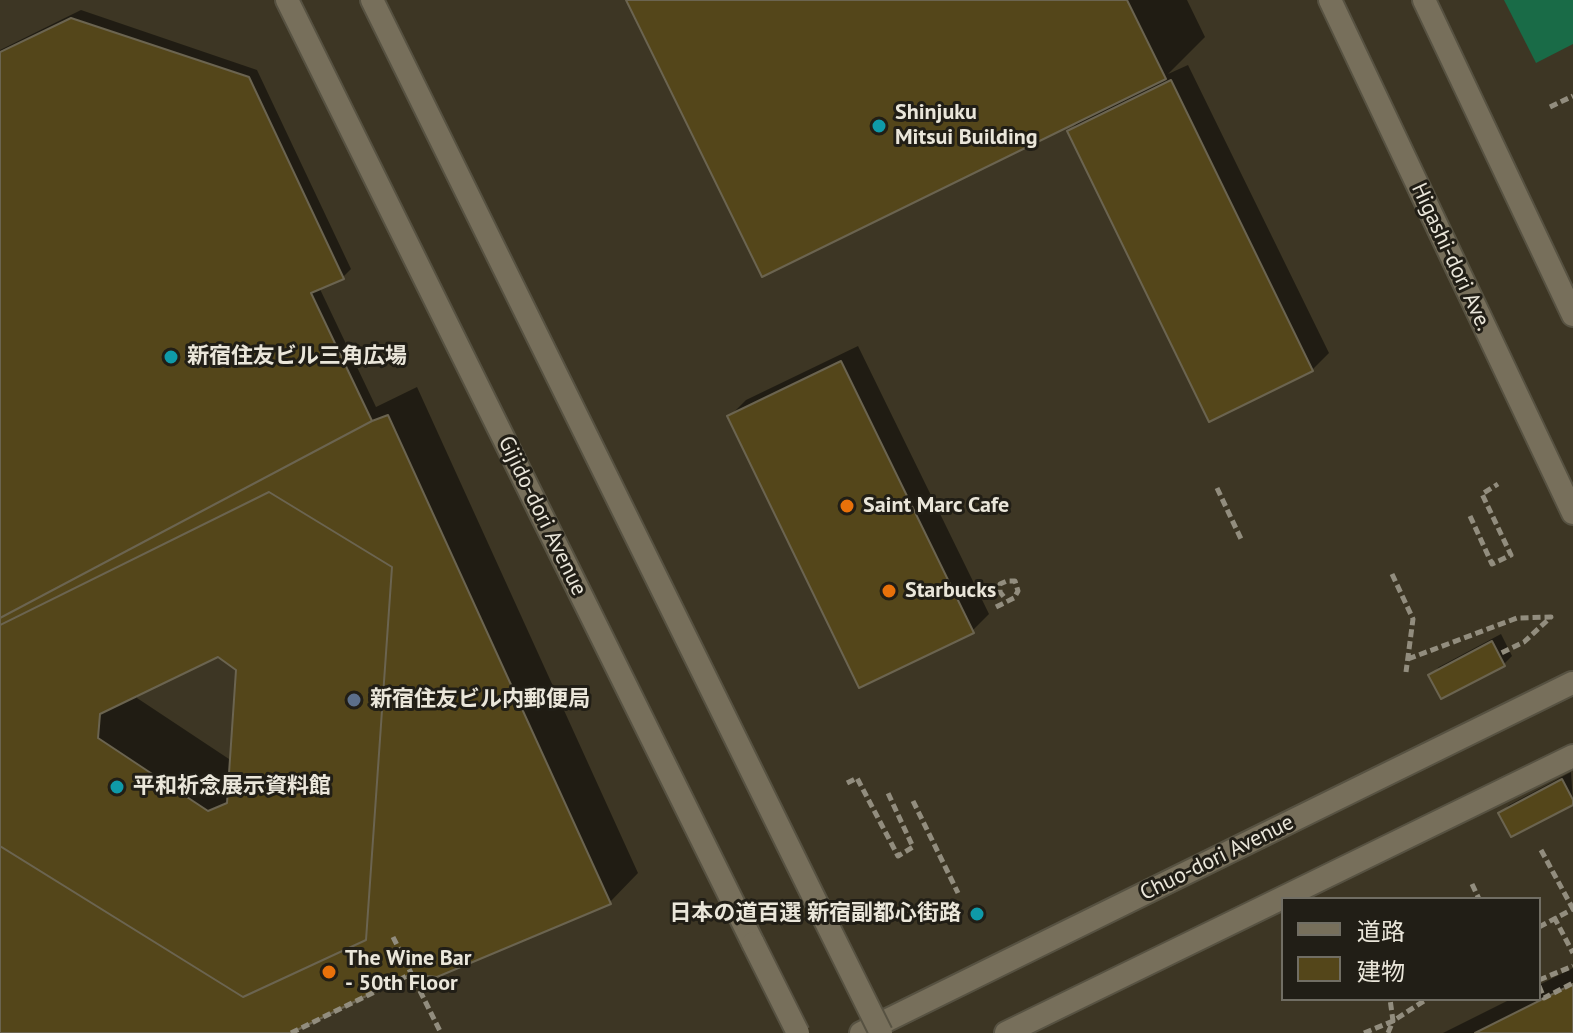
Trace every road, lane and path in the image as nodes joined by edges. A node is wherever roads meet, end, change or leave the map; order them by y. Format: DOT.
graph roads {
  1 [pos="287,0"];
  2 [pos="372,0"];
  3 [pos="1330,0"];
  4 [pos="1424,0"];
  5 [pos="1573,96"];
  6 [pos="1550,107"];
  7 [pos="1573,315"];
  8 [pos="1498,484"];
  9 [pos="1217,488"];
  10 [pos="1573,513"];
  11 [pos="1470,516"];
  12 [pos="1241,539"];
  13 [pos="1392,574"];
  14 [pos="1004,597"];
  15 [pos="996,607"];
  16 [pos="1499,654"];
  17 [pos="1408,659"];
  18 [pos="1406,672"];
  19 [pos="1572,683"];
  20 [pos="1573,756"];
  21 [pos="847,783"];
  22 [pos="887,791"];
  23 [pos="913,801"];
  24 [pos="1541,850"];
  25 [pos="1472,884"];
  26 [pos="958,893"];
  27 [pos="1284,897"];
  28 [pos="1478,897"];
  29 [pos="1281,899"];
  30 [pos="1573,909"];
  31 [pos="1554,917"];
  32 [pos="1541,926"];
  33 [pos="393,937"];
  34 [pos="1573,953"];
  35 [pos="1573,966"];
  36 [pos="411,974"];
  37 [pos="1541,979"];
  38 [pos="1573,983"];
  39 [pos="1541,991"];
  40 [pos="1390,1001"];
  41 [pos="1424,1001"];
  42 [pos="1393,1021"];
  43 [pos="291,1033"];
  44 [pos="441,1033"];
  45 [pos="798,1033"];
  46 [pos="861,1033"];
  47 [pos="881,1033"];
  48 [pos="1006,1033"];
  49 [pos="1364,1033"];
  50 [pos="1388,1033"];
  1 -- 45 [label="main road, Gijido-dori Avenue, bridge"];
  2 -- 47 [label="main road, bridge"];
  3 -- 10 [label="main road, Higashi-dori Ave."];
  4 -- 7 [label="main road"];
  5 -- 6 [label="path"];
  8 -- 11 [label="path"];
  9 -- 12 [label="path"];
  13 -- 17 [label="path"];
  14 -- 15 [label="path"];
  16 -- 17 [label="path"];
  17 -- 18 [label="path"];
  19 -- 46 [label="main road, Chuo-dori Avenue"];
  20 -- 27 [label="main road"];
  21 -- 22 [label="path"];
  23 -- 26 [label="path"];
  24 -- 30 [label="path"];
  25 -- 28 [label="path"];
  29 -- 48 [label="main road"];
  30 -- 31 [label="path"];
  31 -- 32 [label="path"];
  31 -- 34 [label="path"];
  33 -- 36 [label="path"];
  35 -- 37 [label="path"];
  36 -- 43 [label="path"];
  36 -- 44 [label="path"];
  38 -- 39 [label="path"];
  40 -- 42 [label="path"];
  41 -- 42 [label="path"];
  42 -- 49 [label="path"];
  42 -- 50 [label="path"];
}
